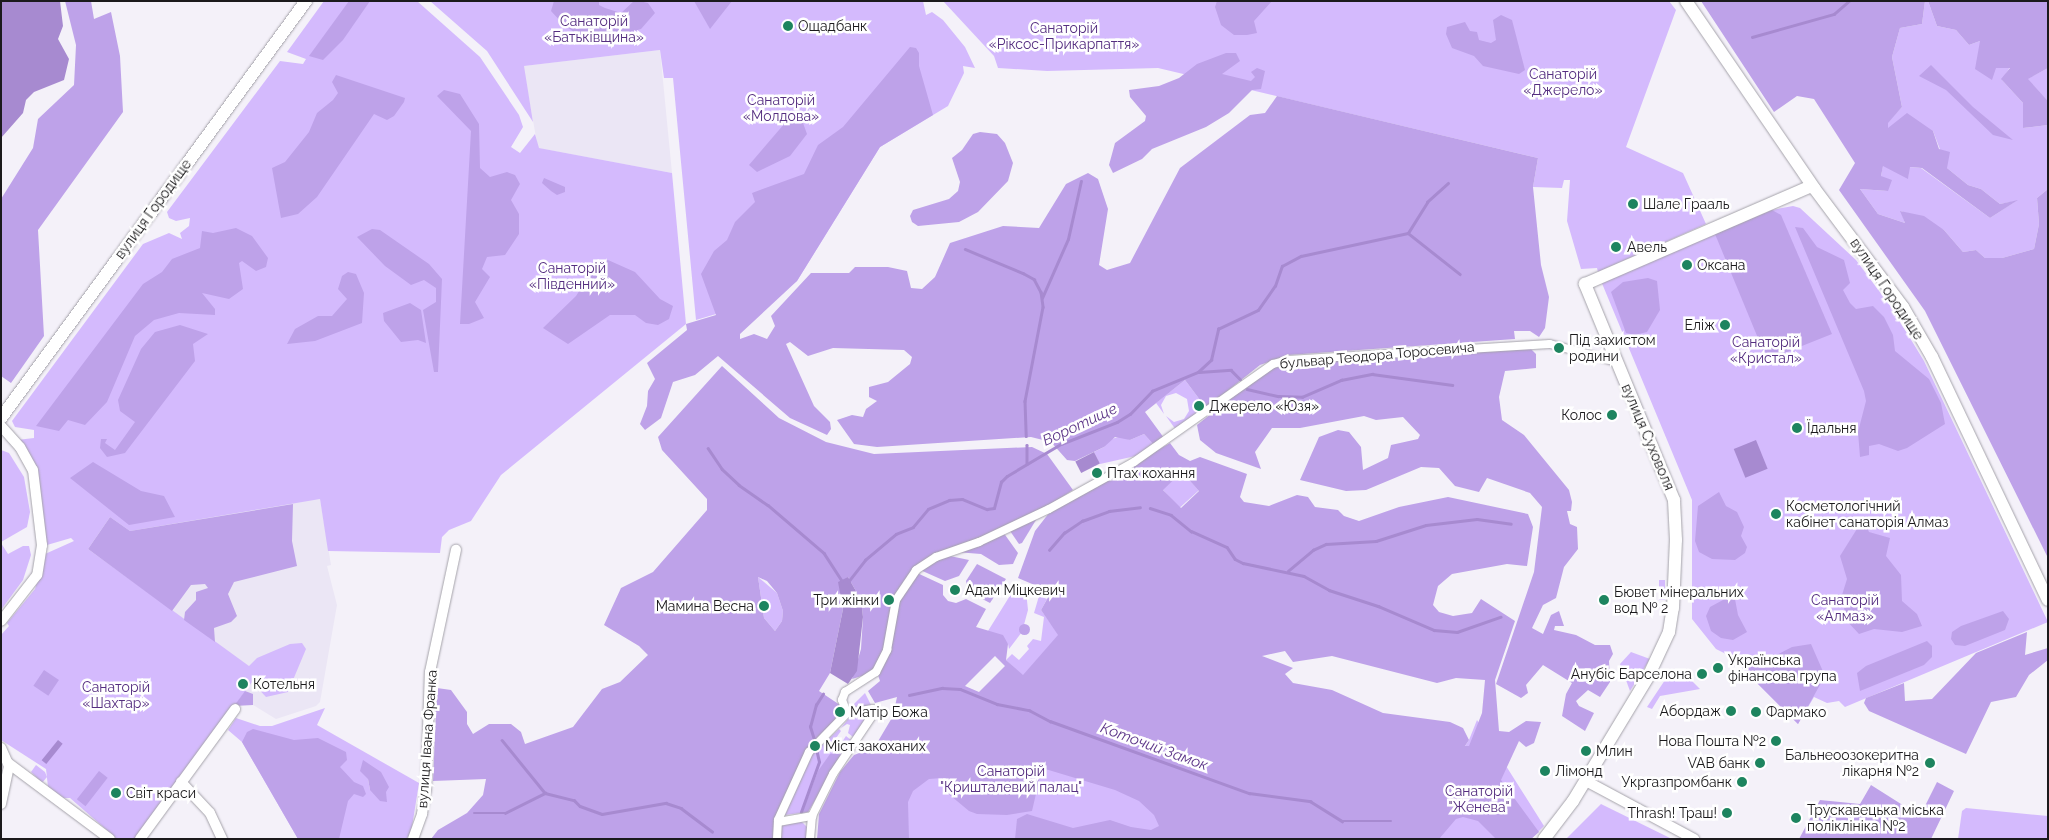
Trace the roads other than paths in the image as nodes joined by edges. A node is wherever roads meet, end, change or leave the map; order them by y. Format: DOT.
graph roads {
  1 [pos="306,1"];
  2 [pos="1686,1"];
  3 [pos="1812,186"];
  4 [pos="1617,362"];
  5 [pos="1,418"];
  6 [pos="1,426"];
  7 [pos="456,550"];
  8 [pos="2048,600"];
  9 [pos="1,621"];
  10 [pos="235,709"];
  11 [pos="847,713"];
  12 [pos="1,748"];
  13 [pos="8,763"];
  14 [pos="1586,781"];
  15 [pos="181,782"];
  16 [pos="1,804"];
  17 [pos="812,816"];
  18 [pos="778,822"];
  19 [pos="110,839"];
  20 [pos="140,839"];
  21 [pos="222,839"];
  22 [pos="413,839"];
  23 [pos="777,839"];
  24 [pos="810,839"];
  25 [pos="1544,839"];
  26 [pos="1694,839"];
  1 -- 5 [label="street, вулиця Городище"];
  2 -- 3 [label="street, вулиця Городище"];
  3 -- 4 [label="street, вулиця Суховоля"];
  3 -- 8 [label="street, вулиця Городище"];
  4 -- 11 [label="street, бульвар Теодора Торосевича"];
  4 -- 14 [label="street, вулиця Суховоля"];
  6 -- 9 [label="street"];
  7 -- 22 [label="street, вулиця Івана Франка"];
  10 -- 15 [label="street"];
  11 -- 17 [label="street"];
  11 -- 18 [label="street"];
  12 -- 13 [label="street"];
  13 -- 16 [label="street"];
  13 -- 19 [label="street"];
  14 -- 25 [label="street, вулиця Суховоля"];
  14 -- 26 [label="street"];
  15 -- 20 [label="street"];
  15 -- 21 [label="street"];
  17 -- 18 [label="street"];
  17 -- 24 [label="street"];
  18 -- 23 [label="street"];
}
